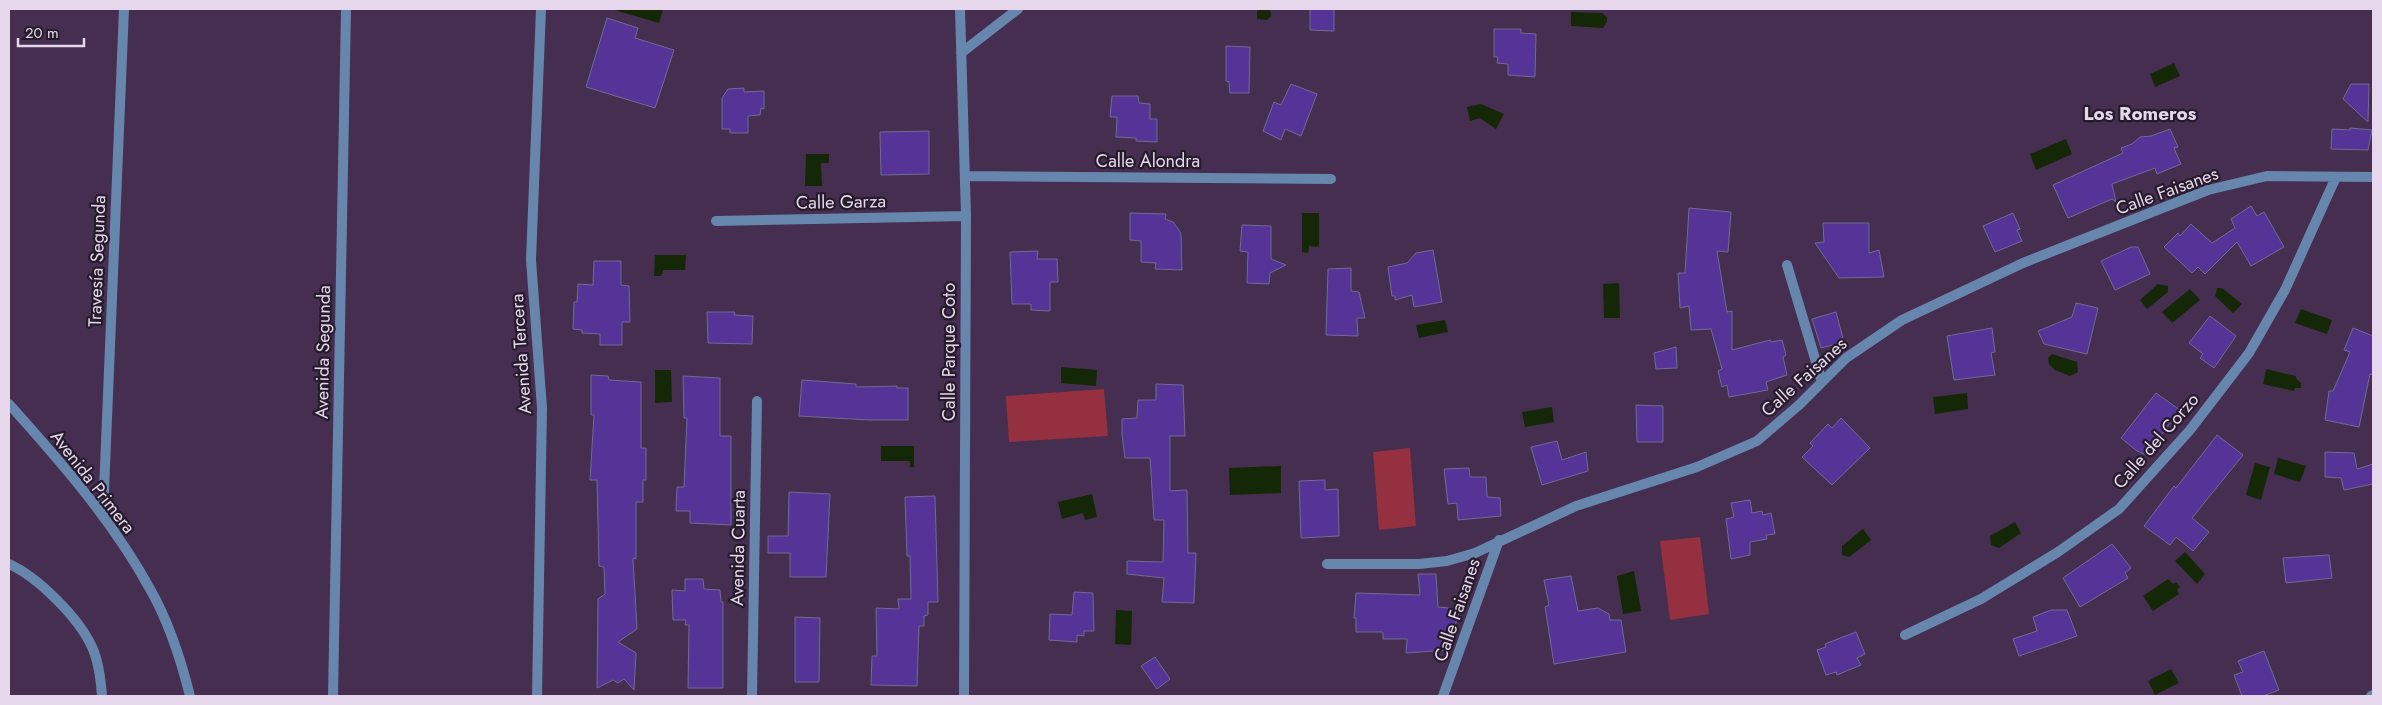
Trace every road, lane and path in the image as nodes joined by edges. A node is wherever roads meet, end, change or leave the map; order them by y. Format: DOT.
graph roads {
  1 [pos="124,9"];
  2 [pos="346,9"];
  3 [pos="541,9"];
  4 [pos="960,9"];
  5 [pos="1018,9"];
  6 [pos="961,53"];
  7 [pos="966,176"];
  8 [pos="2336,177"];
  9 [pos="2373,177"];
  10 [pos="1331,179"];
  11 [pos="966,216"];
  12 [pos="716,221"];
  13 [pos="1787,265"];
  14 [pos="1822,382"];
  15 [pos="757,401"];
  16 [pos="9,404"];
  17 [pos="103,515"];
  18 [pos="1499,540"];
  19 [pos="9,564"];
  20 [pos="1327,564"];
  21 [pos="1905,635"];
  22 [pos="102,696"];
  23 [pos="190,696"];
  24 [pos="333,696"];
  25 [pos="537,696"];
  26 [pos="752,696"];
  27 [pos="964,696"];
  28 [pos="1443,696"];
  1 -- 17 [label="street, Travesía Segunda"];
  2 -- 24 [label="street, Avenida Segunda"];
  3 -- 25 [label="street, Avenida Tercera"];
  4 -- 6 [label="street, Calle Parque Coto"];
  5 -- 6 [label="street"];
  6 -- 7 [label="street, Calle Parque Coto"];
  7 -- 10 [label="street, Calle Alondra"];
  7 -- 11 [label="street, Calle Parque Coto"];
  8 -- 9 [label="street, Calle Faisanes"];
  8 -- 14 [label="street, Calle Faisanes"];
  8 -- 21 [label="street, Calle del Corzo"];
  11 -- 12 [label="street, Calle Garza"];
  11 -- 27 [label="street, Calle Parque Coto"];
  13 -- 14 [label="street"];
  14 -- 18 [label="street, Calle Faisanes"];
  15 -- 26 [label="street, Avenida Cuarta"];
  16 -- 17 [label="street, Avenida Primera"];
  17 -- 23 [label="street, Avenida Primera"];
  18 -- 20 [label="street"];
  18 -- 28 [label="street, Calle Faisanes"];
  19 -- 22 [label="street"];
}
